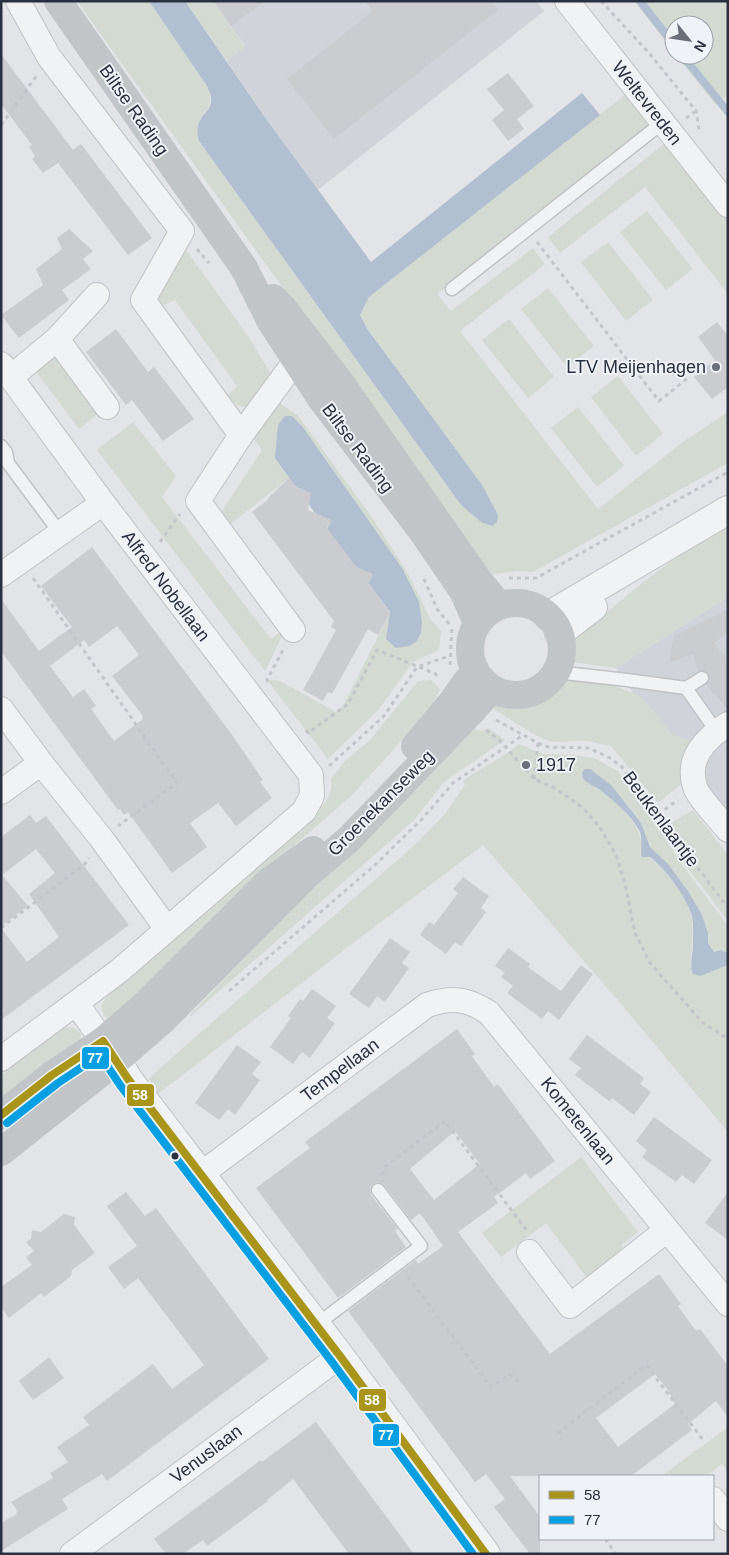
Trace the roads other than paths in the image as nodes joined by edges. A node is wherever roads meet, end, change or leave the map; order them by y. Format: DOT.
graph roads {
  1 [pos="18,1"];
  2 [pos="58,1"];
  3 [pos="566,1"];
  4 [pos="662,123"];
  5 [pos="728,205"];
  6 [pos="452,290"];
  7 [pos="97,295"];
  8 [pos="57,339"];
  9 [pos="304,352"];
  10 [pos="6,371"];
  11 [pos="107,407"];
  12 [pos="241,434"];
  13 [pos="1,446"];
  14 [pos="103,503"];
  15 [pos="728,510"];
  16 [pos="60,533"];
  17 [pos="1,575"];
  18 [pos="471,586"];
  19 [pos="500,606"];
  20 [pos="554,624"];
  21 [pos="465,625"];
  22 [pos="293,630"];
  23 [pos="556,672"];
  24 [pos="702,678"];
  25 [pos="484,681"];
  26 [pos="686,688"];
  27 [pos="1,709"];
  28 [pos="722,728"];
  29 [pos="41,763"];
  30 [pos="1,792"];
  31 [pos="728,830"];
  32 [pos="167,929"];
  33 [pos="76,1003"];
  34 [pos="489,1013"];
  35 [pos="110,1050"];
  36 [pos="1,1059"];
  37 [pos="1,1115"];
  38 [pos="1,1152"];
  39 [pos="200,1175"];
  40 [pos="378,1190"];
  41 [pos="667,1230"];
  42 [pos="529,1252"];
  43 [pos="728,1304"];
  44 [pos="316,1325"];
  45 [pos="340,1356"];
  46 [pos="714,1500"];
  47 [pos="728,1519"];
  48 [pos="72,1554"];
  49 [pos="486,1554"];
  1 -- 12 [label="street"];
  2 -- 9 [label="main road, Biltse Rading"];
  3 -- 4 [label="street, Weltevreden"];
  4 -- 5 [label="street, Weltevreden"];
  4 -- 6 [label="lane"];
  7 -- 8 [label="street, Alfred Nobellaan"];
  8 -- 10 [label="street, Alfred Nobellaan"];
  8 -- 11 [label="street"];
  9 -- 12 [label="street"];
  9 -- 18 [label="main road, Biltse Rading"];
  10 -- 14 [label="street, Alfred Nobellaan"];
  12 -- 22 [label="street"];
  13 -- 16 [label="lane"];
  14 -- 16 [label="street"];
  14 -- 32 [label="street, Alfred Nobellaan"];
  15 -- 20 [label="street"];
  16 -- 17 [label="street"];
  18 -- 19 [label="main road, Biltse Rading"];
  18 -- 21 [label="main road, Biltse Rading"];
  19 -- 20 [label="main road"];
  19 -- 21 [label="main road"];
  20 -- 23 [label="main road"];
  21 -- 25 [label="main road"];
  23 -- 25 [label="main road"];
  23 -- 26 [label="lane"];
  24 -- 26 [label="lane"];
  25 -- 35 [label="main road, Groenekanseweg"];
  25 -- 35 [label="main road, Groenekanseweg"];
  26 -- 28 [label="lane"];
  27 -- 29 [label="street"];
  28 -- 31 [label="street"];
  29 -- 30 [label="street"];
  29 -- 32 [label="street"];
  32 -- 33 [label="street"];
  33 -- 35 [label="street"];
  33 -- 36 [label="street"];
  34 -- 39 [label="street, Tempellaan"];
  34 -- 41 [label="street, Kometenlaan"];
  35 -- 37 [label="main road, Groenekanseweg"];
  35 -- 38 [label="main road, Groenekanseweg"];
  35 -- 39 [label="street"];
  39 -- 44 [label="street"];
  40 -- 44 [label="lane"];
  41 -- 42 [label="street"];
  41 -- 43 [label="street, Kometenlaan"];
  44 -- 45 [label="street"];
  45 -- 48 [label="street, Venuslaan"];
  45 -- 49 [label="street"];
  46 -- 47 [label="street"];
}
